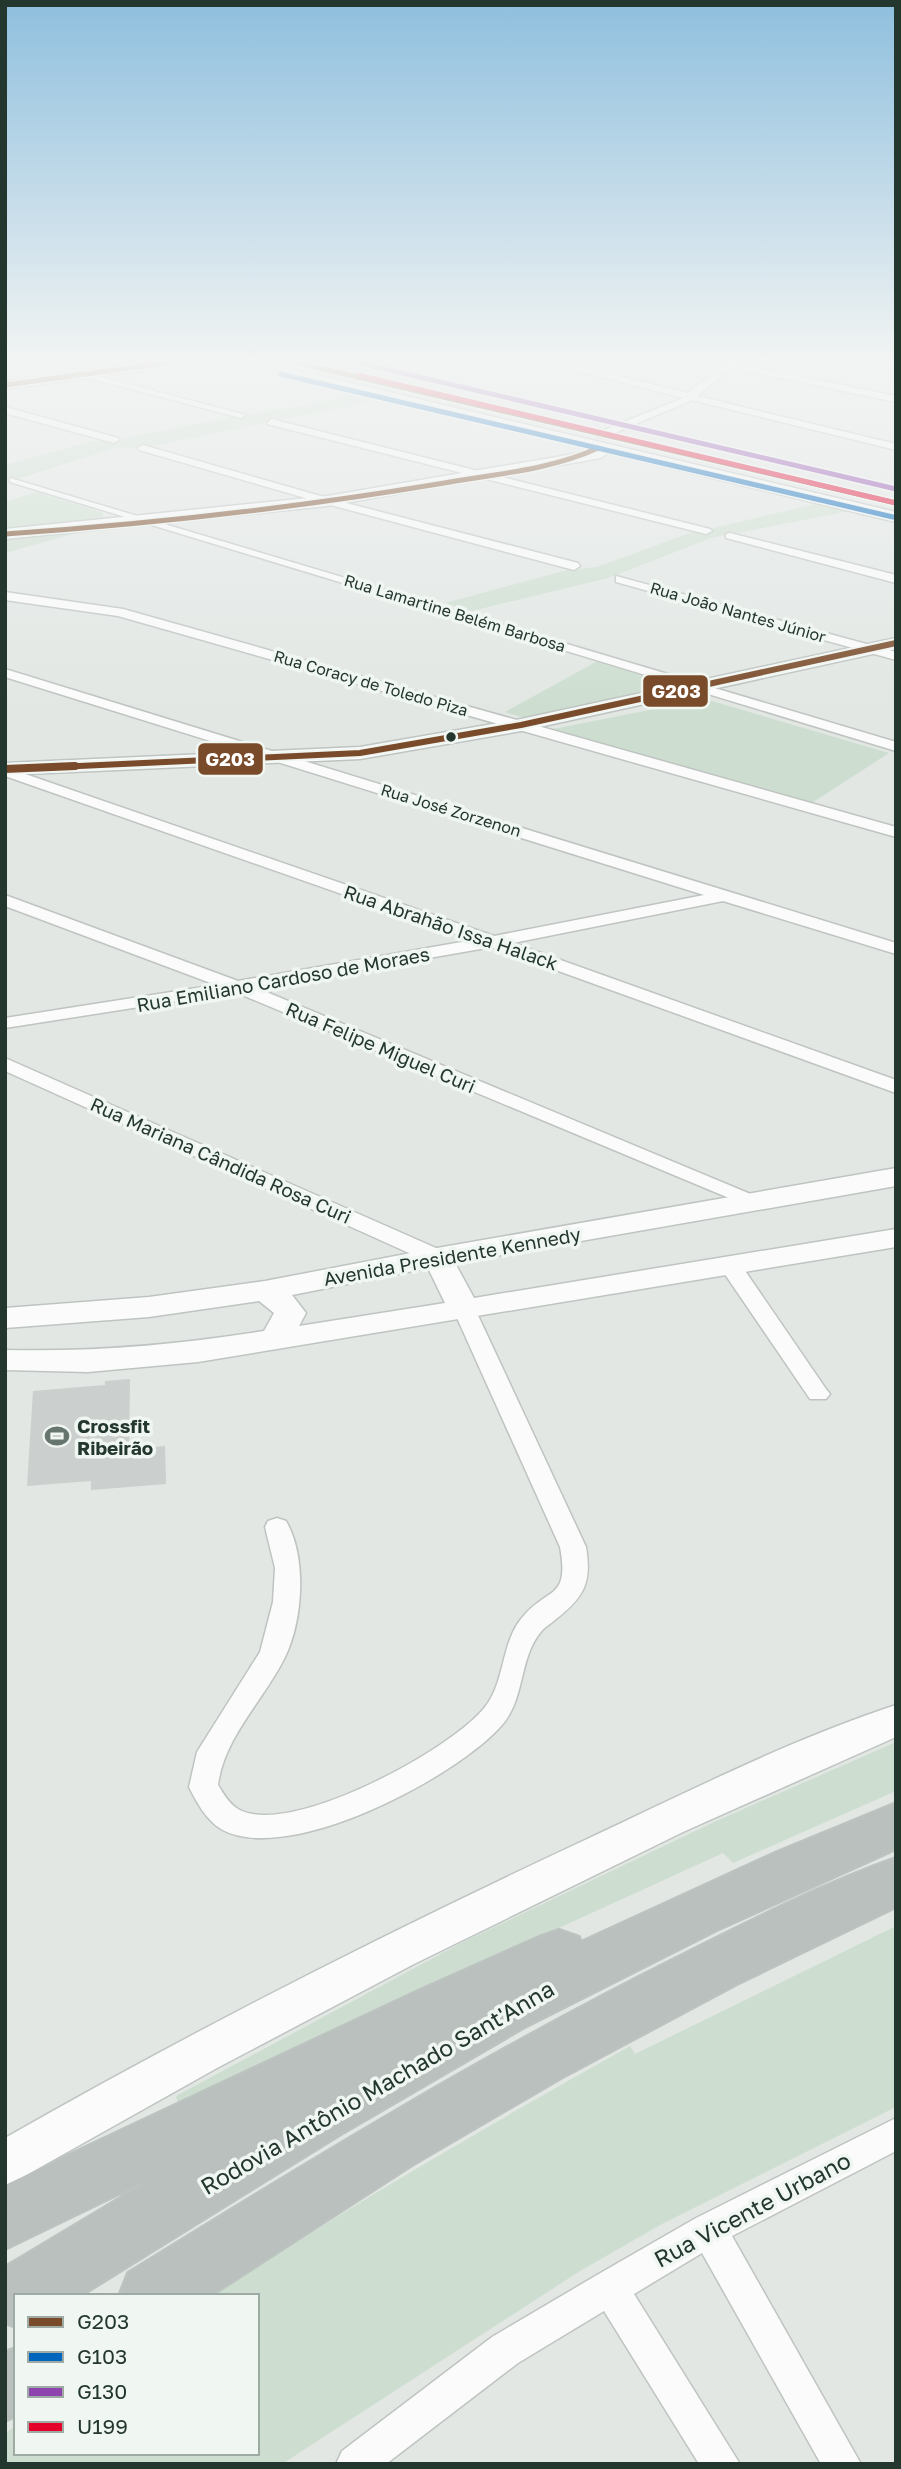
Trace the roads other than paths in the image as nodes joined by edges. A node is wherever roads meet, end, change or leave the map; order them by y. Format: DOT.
graph roads {
  1 [pos="237,475"];
  2 [pos="484,475"];
  3 [pos="491,475"];
  4 [pos="733,475"];
  5 [pos="765,475"];
  6 [pos="487,476"];
  7 [pos="14,480"];
  8 [pos="867,496"];
  9 [pos="327,501"];
  10 [pos="896,503"];
  11 [pos="847,505"];
  12 [pos="896,517"];
  13 [pos="150,521"];
  14 [pos="706,531"];
  15 [pos="5,534"];
  16 [pos="730,536"];
  17 [pos="575,566"];
  18 [pos="620,579"];
  19 [pos="896,579"];
  20 [pos="5,596"];
  21 [pos="896,643"];
  22 [pos="875,650"];
  23 [pos="896,656"];
  24 [pos="5,673"];
  25 [pos="740,678"];
  26 [pos="698,687"];
  27 [pos="739,700"];
  28 [pos="521,725"];
  29 [pos="896,747"];
  30 [pos="360,752"];
  31 [pos="273,757"];
  32 [pos="5,770"];
  33 [pos="348,777"];
  34 [pos="896,832"];
  35 [pos="724,896"];
  36 [pos="5,900"];
  37 [pos="563,930"];
  38 [pos="495,942"];
  39 [pos="896,949"];
  40 [pos="556,964"];
  41 [pos="241,988"];
  42 [pos="5,1023"];
  43 [pos="5,1064"];
  44 [pos="896,1087"];
  45 [pos="896,1177"];
  46 [pos="753,1202"];
  47 [pos="896,1238"];
  48 [pos="437,1257"];
  49 [pos="731,1267"];
  50 [pos="265,1291"];
  51 [pos="464,1309"];
  52 [pos="5,1318"];
  53 [pos="276,1339"];
  54 [pos="5,1360"];
  55 [pos="818,1394"];
  56 [pos="277,1527"];
  57 [pos="896,1720"];
  58 [pos="896,1825"];
  59 [pos="774,1876"];
  60 [pos="896,1881"];
  61 [pos="896,1888"];
  62 [pos="835,1909"];
  63 [pos="896,2134"];
  64 [pos="5,2164"];
  65 [pos="5,2218"];
  66 [pos="708,2230"];
  67 [pos="609,2287"];
  68 [pos="23,2294"];
  69 [pos="154,2294"];
  70 [pos="355,2464"];
  71 [pos="721,2464"];
  72 [pos="842,2464"];
  1 -- 9 [label="street"];
  2 -- 6 [label="street"];
  3 -- 6 [label="main road"];
  4 -- 11 [label="main road"];
  5 -- 8 [label="main road"];
  6 -- 9 [label="main road"];
  6 -- 14 [label="street"];
  7 -- 13 [label="street, Rua Lamartine Belém Barbosa"];
  8 -- 10 [label="main road"];
  8 -- 11 [label="main road"];
  9 -- 13 [label="main road"];
  9 -- 17 [label="street"];
  11 -- 12 [label="main road"];
  13 -- 15 [label="main road"];
  13 -- 26 [label="street, Rua Lamartine Belém Barbosa"];
  16 -- 19 [label="street"];
  18 -- 22 [label="street, Rua João Nantes Júnior"];
  20 -- 28 [label="street, Rua Coracy de Toledo Piza"];
  21 -- 22 [label="main road"];
  22 -- 23 [label="street, Rua João Nantes Júnior"];
  22 -- 25 [label="main road"];
  24 -- 31 [label="street, Rua José Zorzenon"];
  25 -- 26 [label="main road"];
  25 -- 27 [label="street"];
  26 -- 27 [label="street, Rua Lamartine Belém Barbosa"];
  26 -- 28 [label="main road"];
  27 -- 29 [label="street, Rua Lamartine Belém Barbosa"];
  28 -- 30 [label="main road"];
  28 -- 34 [label="street, Rua Coracy de Toledo Piza"];
  30 -- 31 [label="main road"];
  30 -- 33 [label="main road"];
  31 -- 32 [label="main road"];
  31 -- 33 [label="street, Rua José Zorzenon"];
  32 -- 38 [label="street, Rua Abrahão Issa Halack"];
  33 -- 35 [label="street, Rua José Zorzenon"];
  35 -- 37 [label="street, Rua Emiliano Cardoso de Moraes"];
  35 -- 39 [label="street, Rua José Zorzenon"];
  36 -- 41 [label="street, Rua Felipe Miguel Curi"];
  37 -- 38 [label="street, Rua Emiliano Cardoso de Moraes"];
  37 -- 40 [label="street"];
  38 -- 40 [label="street, Rua Abrahão Issa Halack"];
  38 -- 41 [label="street, Rua Emiliano Cardoso de Moraes"];
  40 -- 44 [label="street, Rua Abrahão Issa Halack"];
  41 -- 42 [label="street, Rua Emiliano Cardoso de Moraes"];
  41 -- 46 [label="street, Rua Felipe Miguel Curi"];
  43 -- 48 [label="street, Rua Mariana Cândida Rosa Curi"];
  45 -- 46 [label="main road, Avenida Presidente Kennedy"];
  46 -- 48 [label="main road, Avenida Presidente Kennedy"];
  47 -- 49 [label="main road"];
  48 -- 50 [label="main road, Avenida Presidente Kennedy"];
  48 -- 51 [label="main road"];
  49 -- 51 [label="main road"];
  49 -- 55 [label="street"];
  50 -- 52 [label="main road, Avenida Presidente Kennedy"];
  50 -- 53 [label="main road"];
  51 -- 53 [label="main road"];
  51 -- 56 [label="street"];
  53 -- 54 [label="main road"];
  57 -- 64 [label="main road"];
  58 -- 59 [label="highway, Rodovia Antônio Machado Sant'Anna"];
  59 -- 65 [label="highway"];
  59 -- 68 [label="highway, Rodovia Antônio Machado Sant'Anna"];
  60 -- 62 [label="highway"];
  61 -- 62 [label="highway"];
  62 -- 69 [label="highway"];
  63 -- 66 [label="street, Rua Vicente Urbano"];
  66 -- 67 [label="street, Rua Vicente Urbano"];
  66 -- 72 [label="street"];
  67 -- 70 [label="street, Rua Vicente Urbano"];
  67 -- 71 [label="street"];
}
